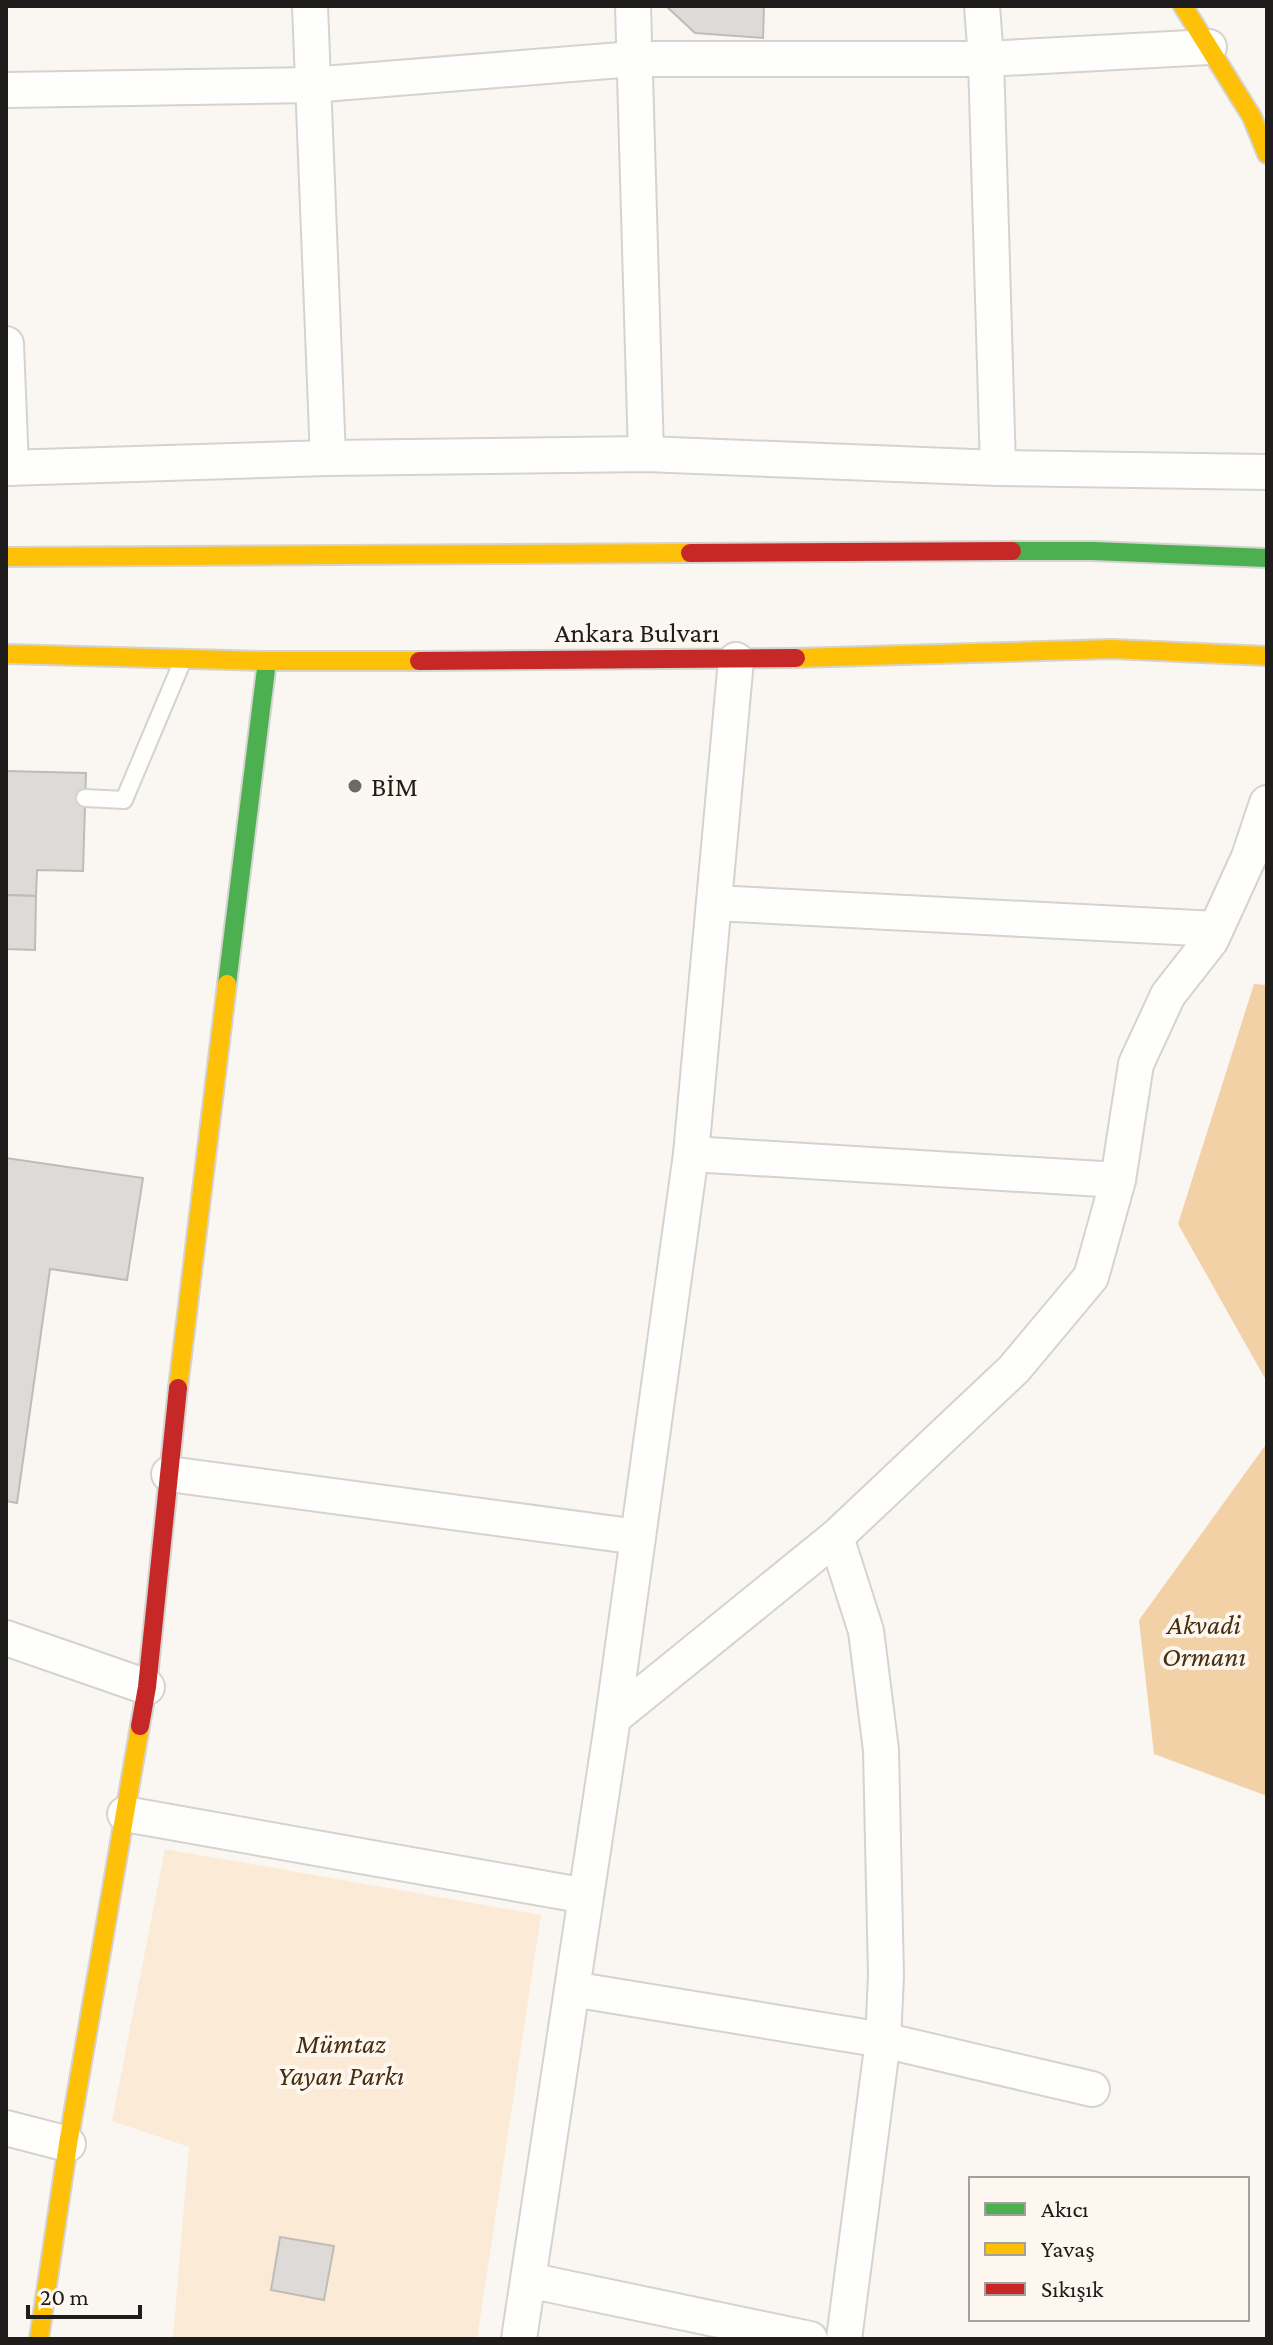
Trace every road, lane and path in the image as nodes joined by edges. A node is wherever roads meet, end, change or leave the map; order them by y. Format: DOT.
graph roads {
  1 [pos="310,6"];
  2 [pos="633,6"];
  3 [pos="982,6"];
  4 [pos="1183,6"];
  5 [pos="1209,47"];
  6 [pos="633,59"];
  7 [pos="986,59"];
  8 [pos="311,85"];
  9 [pos="6,90"];
  10 [pos="1267,154"];
  11 [pos="6,344"];
  12 [pos="646,454"];
  13 [pos="328,458"];
  14 [pos="8,468"];
  15 [pos="998,468"];
  16 [pos="1267,472"];
  17 [pos="6,557"];
  18 [pos="1267,558"];
  19 [pos="6,654"];
  20 [pos="1267,656"];
  21 [pos="183,659"];
  22 [pos="736,660"];
  23 [pos="267,661"];
  24 [pos="85,798"];
  25 [pos="1267,803"];
  26 [pos="714,903"];
  27 [pos="1216,929"];
  28 [pos="691,1154"];
  29 [pos="1118,1180"];
  30 [pos="169,1474"];
  31 [pos="638,1537"];
  32 [pos="836,1537"];
  33 [pos="6,1638"];
  34 [pos="147,1687"];
  35 [pos="613,1718"];
  36 [pos="125,1814"];
  37 [pos="586,1896"];
  38 [pos="572,1989"];
  39 [pos="883,2040"];
  40 [pos="1092,2089"];
  41 [pos="6,2128"];
  42 [pos="68,2144"];
  43 [pos="528,2280"];
  44 [pos="39,2339"];
  45 [pos="519,2339"];
  46 [pos="810,2339"];
  47 [pos="844,2339"];
  1 -- 8 [label="street"];
  2 -- 6 [label="street"];
  3 -- 7 [label="street"];
  4 -- 5 [label="main road"];
  5 -- 7 [label="street"];
  5 -- 10 [label="main road"];
  6 -- 7 [label="street"];
  6 -- 8 [label="street"];
  6 -- 12 [label="street"];
  7 -- 15 [label="street"];
  8 -- 9 [label="street"];
  8 -- 13 [label="street"];
  11 -- 14 [label="street"];
  12 -- 13 [label="street"];
  12 -- 15 [label="street"];
  13 -- 14 [label="street"];
  15 -- 16 [label="street"];
  17 -- 18 [label="main road"];
  19 -- 21 [label="main road, Ankara Bulvarı"];
  20 -- 22 [label="main road, Ankara Bulvarı"];
  21 -- 23 [label="main road, Ankara Bulvarı"];
  21 -- 24 [label="lane"];
  22 -- 23 [label="main road, Ankara Bulvarı"];
  22 -- 26 [label="street"];
  23 -- 30 [label="main road"];
  25 -- 27 [label="street"];
  26 -- 27 [label="street"];
  26 -- 28 [label="street"];
  27 -- 29 [label="street"];
  28 -- 29 [label="street"];
  28 -- 31 [label="street"];
  29 -- 32 [label="street"];
  30 -- 31 [label="street"];
  30 -- 34 [label="main road"];
  31 -- 35 [label="street"];
  32 -- 35 [label="street"];
  32 -- 39 [label="street"];
  33 -- 34 [label="street"];
  34 -- 36 [label="main road"];
  35 -- 37 [label="street"];
  36 -- 37 [label="street"];
  36 -- 42 [label="main road"];
  37 -- 38 [label="street"];
  38 -- 39 [label="street"];
  38 -- 43 [label="street"];
  39 -- 40 [label="street"];
  39 -- 47 [label="street"];
  41 -- 42 [label="street"];
  42 -- 44 [label="main road"];
  43 -- 45 [label="street"];
  43 -- 46 [label="street"];
}
